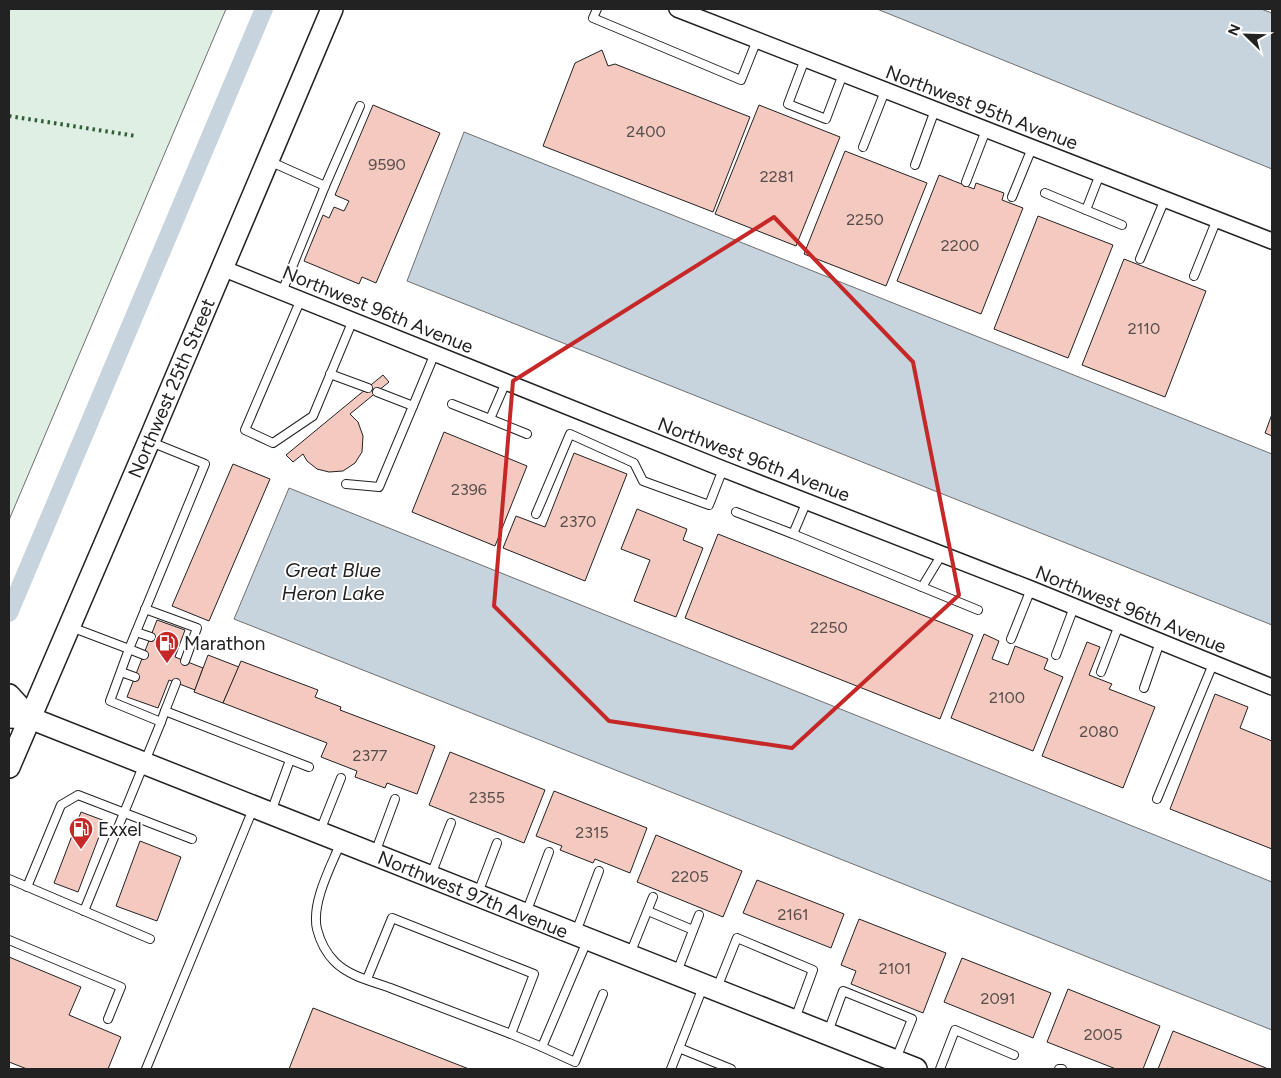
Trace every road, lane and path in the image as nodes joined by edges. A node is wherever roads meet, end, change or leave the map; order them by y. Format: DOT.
graph roads {
  1 [pos="332,9"];
  2 [pos="596,9"];
  3 [pos="677,9"];
  4 [pos="757,40"];
  5 [pos="804,59"];
  6 [pos="843,74"];
  7 [pos="885,91"];
  8 [pos="360,106"];
  9 [pos="936,110"];
  10 [pos="986,130"];
  11 [pos="863,147"];
  12 [pos="1032,148"];
  13 [pos="267,160"];
  14 [pos="915,165"];
  15 [pos="1100,174"];
  16 [pos="966,182"];
  17 [pos="326,186"];
  18 [pos="1045,193"];
  19 [pos="1012,197"];
  20 [pos="1165,199"];
  21 [pos="1086,210"];
  22 [pos="1216,219"];
  23 [pos="1122,225"];
  24 [pos="1272,241"];
  25 [pos="1140,259"];
  26 [pos="222,268"];
  27 [pos="1194,276"];
  28 [pos="282,292"];
  29 [pos="301,300"];
  30 [pos="353,320"];
  31 [pos="435,353"];
  32 [pos="330,374"];
  33 [pos="506,382"];
  34 [pos="368,388"];
  35 [pos="378,392"];
  36 [pos="452,404"];
  37 [pos="413,406"];
  38 [pos="490,419"];
  39 [pos="527,434"];
  40 [pos="149,441"];
  41 [pos="724,469"];
  42 [pos="346,484"];
  43 [pos="807,501"];
  44 [pos="736,512"];
  45 [pos="536,514"];
  46 [pos="793,534"];
  47 [pos="942,554"];
  48 [pos="922,587"];
  49 [pos="1031,588"];
  50 [pos="1074,607"];
  51 [pos="146,609"];
  52 [pos="978,610"];
  53 [pos="1119,625"];
  54 [pos="69,626"];
  55 [pos="136,632"];
  56 [pos="151,637"];
  57 [pos="1011,638"];
  58 [pos="1160,642"];
  59 [pos="179,648"];
  60 [pos="129,650"];
  61 [pos="188,651"];
  62 [pos="1056,654"];
  63 [pos="144,655"];
  64 [pos="185,661"];
  65 [pos="1213,664"];
  66 [pos="120,672"];
  67 [pos="1100,672"];
  68 [pos="135,677"];
  69 [pos="176,683"];
  70 [pos="1272,687"];
  71 [pos="1144,688"];
  72 [pos="9,695"];
  73 [pos="165,711"];
  74 [pos="9,717"];
  75 [pos="30,718"];
  76 [pos="161,722"];
  77 [pos="290,760"];
  78 [pos="144,763"];
  79 [pos="9,767"];
  80 [pos="309,767"];
  81 [pos="341,778"];
  82 [pos="395,799"];
  83 [pos="1158,799"];
  84 [pos="262,810"];
  85 [pos="124,812"];
  86 [pos="451,823"];
  87 [pos="320,833"];
  88 [pos="192,839"];
  89 [pos="341,841"];
  90 [pos="497,843"];
  91 [pos="549,852"];
  92 [pos="374,855"];
  93 [pos="599,871"];
  94 [pos="431,877"];
  95 [pos="9,879"];
  96 [pos="26,887"];
  97 [pos="477,895"];
  98 [pos="653,897"];
  99 [pos="84,911"];
  100 [pos="648,911"];
  101 [pos="525,914"];
  102 [pos="699,914"];
  103 [pos="693,930"];
  104 [pos="581,936"];
  105 [pos="150,939"];
  106 [pos="9,940"];
  107 [pos="629,956"];
  108 [pos="676,974"];
  109 [pos="367,979"];
  110 [pos="710,988"];
  111 [pos="603,994"];
  112 [pos="108,1019"];
  113 [pos="794,1021"];
  114 [pos="511,1034"];
  115 [pos="828,1034"];
  116 [pos="542,1048"];
  117 [pos="679,1048"];
  118 [pos="1014,1055"];
  119 [pos="895,1061"];
  120 [pos="573,1065"];
  121 [pos="146,1069"];
  122 [pos="671,1069"];
  123 [pos="731,1069"];
  124 [pos="916,1069"];
  125 [pos="940,1069"];
  1 -- 13 [label="street, Northwest 25th Street"];
  2 -- 4 [label="lane"];
  3 -- 4 [label="street, Northwest 95th Avenue"];
  4 -- 5 [label="street, Northwest 95th Avenue"];
  5 -- 6 [label="street, Northwest 95th Avenue"];
  5 -- 6 [label="lane"];
  6 -- 7 [label="street, Northwest 95th Avenue"];
  7 -- 9 [label="street, Northwest 95th Avenue"];
  7 -- 11 [label="lane"];
  8 -- 17 [label="lane"];
  9 -- 10 [label="street, Northwest 95th Avenue"];
  9 -- 14 [label="lane"];
  10 -- 12 [label="street, Northwest 95th Avenue"];
  10 -- 16 [label="lane"];
  12 -- 15 [label="street, Northwest 95th Avenue"];
  12 -- 19 [label="lane"];
  13 -- 17 [label="lane"];
  13 -- 26 [label="street, Northwest 25th Street"];
  15 -- 20 [label="street, Northwest 95th Avenue"];
  15 -- 21 [label="lane"];
  17 -- 28 [label="lane"];
  18 -- 21 [label="lane"];
  20 -- 22 [label="street, Northwest 95th Avenue"];
  20 -- 25 [label="lane"];
  21 -- 23 [label="lane"];
  22 -- 24 [label="street, Northwest 95th Avenue"];
  22 -- 27 [label="lane"];
  26 -- 28 [label="street, Northwest 96th Avenue"];
  26 -- 40 [label="street, Northwest 25th Street"];
  28 -- 29 [label="street, Northwest 96th Avenue"];
  29 -- 30 [label="street, Northwest 96th Avenue"];
  29 -- 32 [label="lane"];
  30 -- 31 [label="street, Northwest 96th Avenue"];
  30 -- 32 [label="lane"];
  31 -- 33 [label="street, Northwest 96th Avenue"];
  31 -- 37 [label="lane"];
  32 -- 34 [label="lane"];
  33 -- 38 [label="lane"];
  33 -- 41 [label="street, Northwest 96th Avenue"];
  35 -- 37 [label="lane"];
  36 -- 38 [label="lane"];
  37 -- 42 [label="lane"];
  38 -- 39 [label="lane"];
  40 -- 51 [label="lane"];
  40 -- 54 [label="street, Northwest 25th Street"];
  41 -- 43 [label="street, Northwest 96th Avenue"];
  41 -- 45 [label="lane"];
  43 -- 46 [label="lane"];
  43 -- 47 [label="street, Northwest 96th Avenue"];
  44 -- 46 [label="lane"];
  46 -- 48 [label="lane"];
  47 -- 48 [label="lane"];
  47 -- 49 [label="street, Northwest 96th Avenue"];
  48 -- 52 [label="lane"];
  49 -- 50 [label="street, Northwest 96th Avenue"];
  49 -- 57 [label="lane"];
  50 -- 53 [label="street, Northwest 96th Avenue"];
  50 -- 62 [label="lane"];
  51 -- 55 [label="lane"];
  51 -- 61 [label="lane"];
  53 -- 58 [label="street, Northwest 96th Avenue"];
  53 -- 67 [label="lane"];
  54 -- 60 [label="lane"];
  54 -- 75 [label="street, Northwest 25th Street"];
  55 -- 56 [label="lane"];
  55 -- 60 [label="lane"];
  58 -- 65 [label="street, Northwest 96th Avenue"];
  58 -- 71 [label="lane"];
  59 -- 61 [label="lane"];
  60 -- 63 [label="lane"];
  60 -- 66 [label="lane"];
  61 -- 64 [label="lane"];
  65 -- 70 [label="street, Northwest 96th Avenue"];
  65 -- 83 [label="lane"];
  66 -- 68 [label="lane"];
  66 -- 76 [label="lane"];
  69 -- 73 [label="lane"];
  72 -- 75 [label="street, Northwest 97th Avenue"];
  73 -- 76 [label="lane"];
  73 -- 77 [label="lane"];
  74 -- 75 [label="street, Northwest 97th Avenue"];
  75 -- 78 [label="street, Northwest 97th Avenue"];
  75 -- 79 [label="street, Northwest 25th Street"];
  76 -- 78 [label="lane"];
  77 -- 80 [label="lane"];
  77 -- 84 [label="lane"];
  78 -- 84 [label="street, Northwest 97th Avenue"];
  78 -- 85 [label="lane"];
  81 -- 87 [label="lane"];
  82 -- 92 [label="lane"];
  84 -- 87 [label="street, Northwest 97th Avenue"];
  84 -- 121 [label="lane"];
  85 -- 88 [label="lane"];
  85 -- 96 [label="lane"];
  85 -- 99 [label="lane"];
  86 -- 94 [label="lane"];
  87 -- 89 [label="street, Northwest 97th Avenue"];
  89 -- 92 [label="street, Northwest 97th Avenue"];
  89 -- 109 [label="lane"];
  90 -- 97 [label="lane"];
  91 -- 101 [label="lane"];
  92 -- 94 [label="street, Northwest 97th Avenue"];
  93 -- 104 [label="lane"];
  94 -- 97 [label="street, Northwest 97th Avenue"];
  95 -- 96 [label="lane"];
  96 -- 99 [label="lane"];
  97 -- 101 [label="street, Northwest 97th Avenue"];
  98 -- 100 [label="lane"];
  99 -- 105 [label="lane"];
  100 -- 103 [label="lane"];
  100 -- 107 [label="lane"];
  101 -- 104 [label="street, Northwest 97th Avenue"];
  102 -- 103 [label="lane"];
  103 -- 108 [label="lane"];
  104 -- 107 [label="street, Northwest 97th Avenue"];
  104 -- 116 [label="lane"];
  106 -- 112 [label="lane"];
  107 -- 108 [label="street, Northwest 97th Avenue"];
  108 -- 110 [label="street, Northwest 97th Avenue"];
  109 -- 114 [label="lane"];
  109 -- 114 [label="lane"];
  110 -- 113 [label="street, Northwest 97th Avenue"];
  110 -- 113 [label="lane"];
  110 -- 117 [label="lane"];
  111 -- 120 [label="lane"];
  113 -- 115 [label="street, Northwest 97th Avenue"];
  114 -- 116 [label="lane"];
  115 -- 119 [label="street, Northwest 97th Avenue"];
  115 -- 119 [label="lane"];
  116 -- 120 [label="lane"];
  117 -- 122 [label="lane"];
  117 -- 123 [label="lane"];
  118 -- 125 [label="lane"];
  119 -- 124 [label="street, Northwest 97th Avenue"];
}
